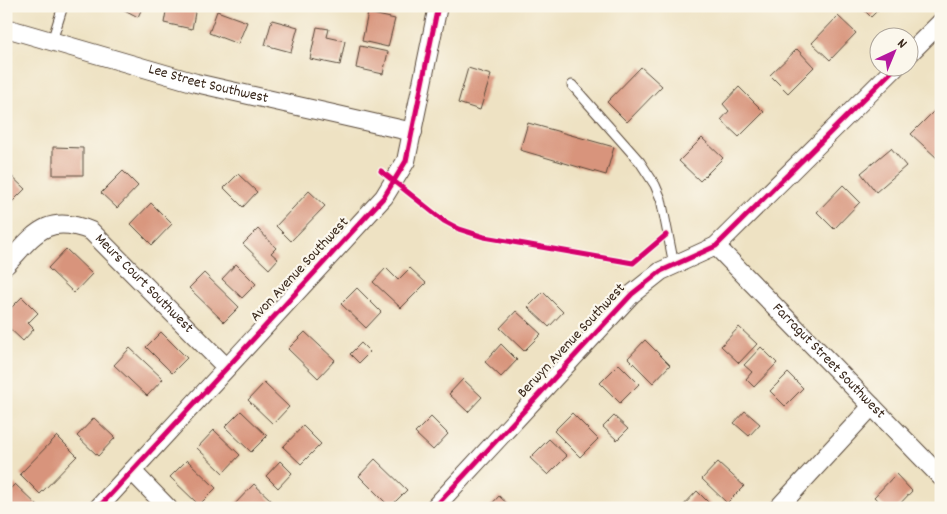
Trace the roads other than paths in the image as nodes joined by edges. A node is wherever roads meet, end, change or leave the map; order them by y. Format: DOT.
graph roads {
  1 [pos="63,6"];
  2 [pos="438,6"];
  3 [pos="941,22"];
  4 [pos="6,28"];
  5 [pos="52,41"];
  6 [pos="920,43"];
  7 [pos="885,78"];
  8 [pos="572,85"];
  9 [pos="413,132"];
  10 [pos="716,246"];
  11 [pos="6,265"];
  12 [pos="674,265"];
  13 [pos="226,367"];
  14 [pos="872,406"];
  15 [pos="132,471"];
  16 [pos="941,477"];
  17 [pos="98,508"];
  18 [pos="168,508"];
  19 [pos="434,508"];
  20 [pos="778,508"];
  1 -- 5 [label="lane"];
  2 -- 9 [label="street, Avon Avenue Southwest"];
  3 -- 6 [label="street"];
  4 -- 5 [label="street, Lee Street Southwest"];
  5 -- 9 [label="street, Lee Street Southwest"];
  7 -- 10 [label="street, Berwyn Avenue Southwest"];
  8 -- 12 [label="lane"];
  9 -- 13 [label="street, Avon Avenue Southwest"];
  10 -- 12 [label="street, Berwyn Avenue Southwest"];
  10 -- 14 [label="street, Farragut Street Southwest"];
  11 -- 13 [label="street, Meurs Court Southwest"];
  12 -- 19 [label="street, Berwyn Avenue Southwest"];
  13 -- 15 [label="street, Avon Avenue Southwest"];
  14 -- 16 [label="street, Farragut Street Southwest"];
  14 -- 20 [label="street"];
  15 -- 17 [label="street, Avon Avenue Southwest"];
  15 -- 18 [label="street"];
}
